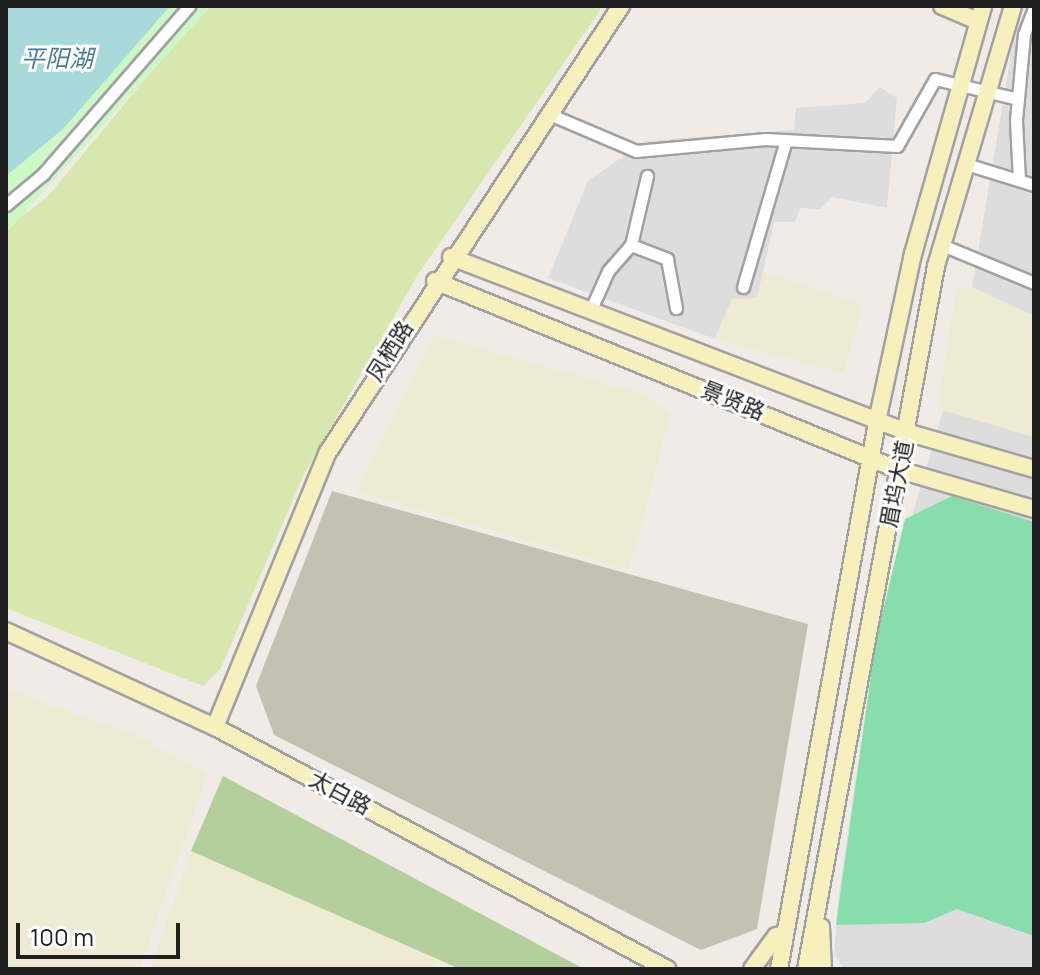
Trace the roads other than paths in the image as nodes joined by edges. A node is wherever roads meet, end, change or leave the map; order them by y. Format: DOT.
graph roads {
  1 [pos="189,6"];
  2 [pos="621,6"];
  3 [pos="942,6"];
  4 [pos="1013,6"];
  5 [pos="1034,8"];
  6 [pos="980,14"];
  7 [pos="961,84"];
  8 [pos="985,95"];
  9 [pos="1018,99"];
  10 [pos="549,114"];
  11 [pos="786,140"];
  12 [pos="966,164"];
  13 [pos="647,176"];
  14 [pos="1019,180"];
  15 [pos="1034,185"];
  16 [pos="6,205"];
  17 [pos="631,245"];
  18 [pos="942,245"];
  19 [pos="451,257"];
  20 [pos="435,281"];
  21 [pos="1034,283"];
  22 [pos="743,287"];
  23 [pos="592,307"];
  24 [pos="676,308"];
  25 [pos="878,417"];
  26 [pos="906,432"];
  27 [pos="872,457"];
  28 [pos="1034,469"];
  29 [pos="899,470"];
  30 [pos="1034,509"];
  31 [pos="6,631"];
  32 [pos="215,727"];
  33 [pos="821,899"];
  34 [pos="787,909"];
  35 [pos="667,969"];
  36 [pos="752,969"];
  37 [pos="779,969"];
  38 [pos="806,969"];
  39 [pos="823,969"];
  1 -- 16 [label="street"];
  2 -- 10 [label="main road, 凤栖路"];
  3 -- 6 [label="main road"];
  4 -- 8 [label="main road, 眉坞大道"];
  5 -- 9 [label="street"];
  6 -- 7 [label="main road, 眉坞大道"];
  7 -- 8 [label="street"];
  7 -- 11 [label="street"];
  7 -- 25 [label="main road, 眉坞大道"];
  8 -- 9 [label="street"];
  8 -- 12 [label="main road, 眉坞大道"];
  9 -- 14 [label="street"];
  10 -- 11 [label="street"];
  10 -- 19 [label="main road, 凤栖路"];
  11 -- 22 [label="street"];
  12 -- 14 [label="street"];
  12 -- 18 [label="main road, 眉坞大道"];
  13 -- 17 [label="street"];
  14 -- 15 [label="street"];
  17 -- 23 [label="street"];
  17 -- 24 [label="street"];
  18 -- 21 [label="street"];
  18 -- 26 [label="main road, 眉坞大道"];
  19 -- 20 [label="main road, 凤栖路"];
  19 -- 23 [label="main road, 景贤路"];
  20 -- 27 [label="main road, 景贤路"];
  20 -- 32 [label="main road, 凤栖路"];
  23 -- 25 [label="main road, 景贤路"];
  25 -- 26 [label="main road, 景贤路"];
  25 -- 27 [label="main road, 眉坞大道"];
  26 -- 28 [label="main road, 景贤路"];
  26 -- 29 [label="main road, 眉坞大道"];
  27 -- 29 [label="main road, 景贤路"];
  27 -- 34 [label="main road, 眉坞大道"];
  29 -- 30 [label="main road, 景贤路"];
  29 -- 33 [label="main road, 眉坞大道"];
  31 -- 32 [label="main road, 太白路"];
  32 -- 35 [label="main road, 太白路"];
  33 -- 38 [label="main road, 眉坞大道"];
  33 -- 39 [label="main road"];
  34 -- 36 [label="main road"];
  34 -- 37 [label="main road, 眉坞大道"];
}
